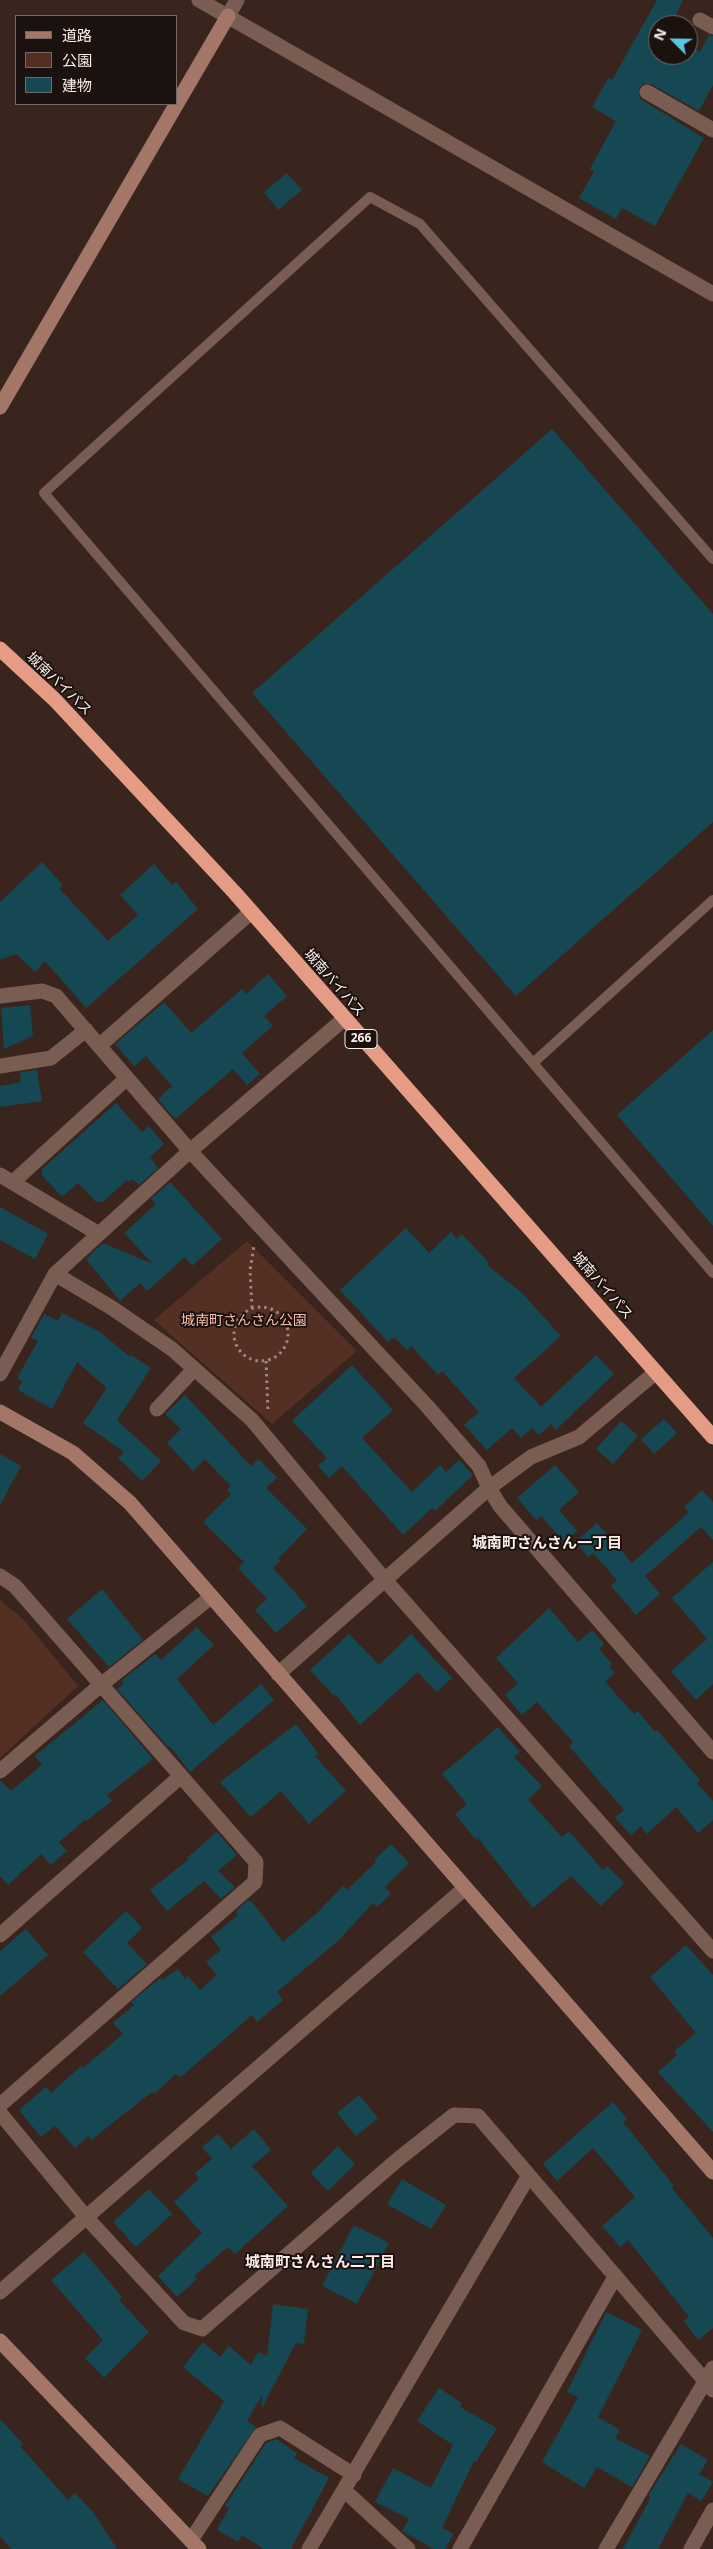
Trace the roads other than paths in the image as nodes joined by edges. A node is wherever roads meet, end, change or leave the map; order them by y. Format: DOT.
graph roads {
  1 [pos="199,0"];
  2 [pos="237,0"];
  3 [pos="228,16"];
  4 [pos="647,92"];
  5 [pos="178,99"];
  6 [pos="175,105"];
  7 [pos="713,130"];
  8 [pos="713,294"];
  9 [pos="5,387"];
  10 [pos="0,407"];
  11 [pos="713,559"];
  12 [pos="0,650"];
  13 [pos="713,900"];
  14 [pos="251,912"];
  15 [pos="0,996"];
  16 [pos="344,1019"];
  17 [pos="86,1030"];
  18 [pos="99,1046"];
  19 [pos="533,1063"];
  20 [pos="0,1066"];
  21 [pos="127,1078"];
  22 [pos="190,1151"];
  23 [pos="6,1178"];
  24 [pos="99,1234"];
  25 [pos="713,1273"];
  26 [pos="55,1274"];
  27 [pos="194,1369"];
  28 [pos="656,1372"];
  29 [pos="0,1374"];
  30 [pos="157,1409"];
  31 [pos="0,1412"];
  32 [pos="713,1437"];
  33 [pos="489,1488"];
  34 [pos="0,1576"];
  35 [pos="385,1580"];
  36 [pos="211,1597"];
  37 [pos="278,1674"];
  38 [pos="102,1684"];
  39 [pos="713,1752"];
  40 [pos="0,1771"];
  41 [pos="182,1776"];
  42 [pos="465,1888"];
  43 [pos="0,1935"];
  44 [pos="713,1951"];
  45 [pos="0,2105"];
  46 [pos="0,2113"];
  47 [pos="713,2172"];
  48 [pos="528,2177"];
  49 [pos="86,2217"];
  50 [pos="615,2277"];
  51 [pos="0,2292"];
  52 [pos="0,2341"];
  53 [pos="710,2379"];
  54 [pos="354,2475"];
  55 [pos="345,2491"];
  56 [pos="713,2510"];
  57 [pos="195,2544"];
  58 [pos="309,2549"];
  59 [pos="408,2549"];
  60 [pos="460,2549"];
  61 [pos="606,2549"];
  62 [pos="690,2549"];
  1 -- 3 [label="street"];
  2 -- 3 [label="street"];
  3 -- 5 [label="street"];
  3 -- 8 [label="street"];
  4 -- 7 [label="street"];
  6 -- 9 [label="street"];
  9 -- 10 [label="street"];
  11 -- 19 [label="lane"];
  12 -- 14 [label="highway, 城南バイパス / 266"];
  13 -- 19 [label="lane"];
  14 -- 16 [label="highway, 城南バイパス / 266"];
  14 -- 18 [label="street"];
  15 -- 17 [label="street"];
  16 -- 22 [label="street"];
  16 -- 28 [label="highway, 城南バイパス / 266"];
  17 -- 18 [label="street"];
  17 -- 20 [label="street"];
  18 -- 21 [label="street"];
  19 -- 25 [label="lane"];
  21 -- 22 [label="street"];
  21 -- 23 [label="street"];
  22 -- 24 [label="street"];
  22 -- 33 [label="street"];
  23 -- 24 [label="street"];
  24 -- 26 [label="street"];
  26 -- 27 [label="street"];
  26 -- 29 [label="street"];
  27 -- 30 [label="street"];
  27 -- 35 [label="street"];
  28 -- 32 [label="highway, 城南バイパス / 266"];
  28 -- 33 [label="street"];
  31 -- 36 [label="street"];
  33 -- 35 [label="street"];
  33 -- 39 [label="street"];
  34 -- 38 [label="street"];
  35 -- 37 [label="street"];
  35 -- 44 [label="street"];
  36 -- 37 [label="street"];
  36 -- 38 [label="street"];
  37 -- 42 [label="street"];
  38 -- 40 [label="street"];
  38 -- 41 [label="street"];
  41 -- 43 [label="street"];
  41 -- 45 [label="street"];
  42 -- 47 [label="street"];
  42 -- 49 [label="street"];
  46 -- 49 [label="street"];
  48 -- 49 [label="street"];
  48 -- 50 [label="street"];
  48 -- 54 [label="street"];
  49 -- 51 [label="street"];
  50 -- 53 [label="street"];
  50 -- 60 [label="street"];
  52 -- 57 [label="street"];
  53 -- 61 [label="street"];
  54 -- 55 [label="street"];
  54 -- 57 [label="street"];
  55 -- 58 [label="street"];
  55 -- 59 [label="street"];
  56 -- 62 [label="street"];
}
